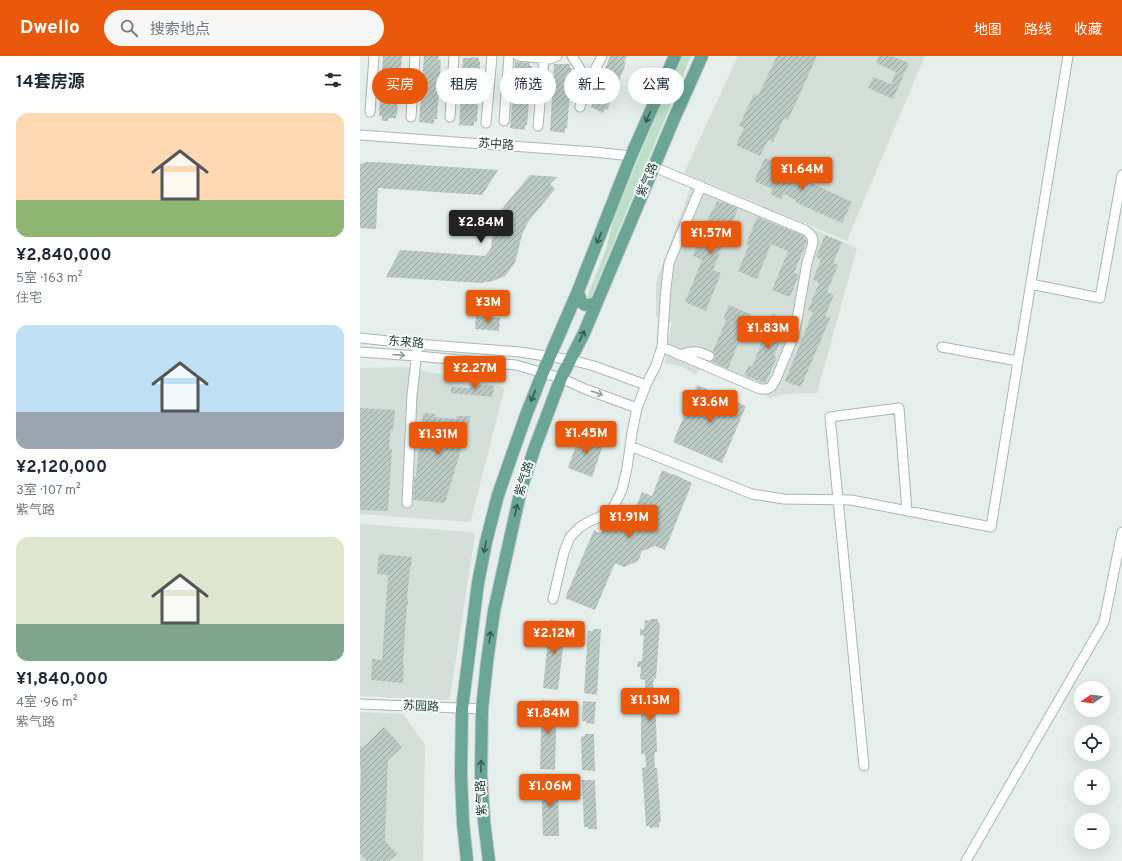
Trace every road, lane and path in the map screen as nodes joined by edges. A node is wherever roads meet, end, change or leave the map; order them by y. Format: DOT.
graph roads {
  1 [pos="374,56"];
  2 [pos="415,56"];
  3 [pos="454,56"];
  4 [pos="492,56"];
  5 [pos="509,56"];
  6 [pos="518,56"];
  7 [pos="557,56"];
  8 [pos="572,56"];
  9 [pos="602,56"];
  10 [pos="675,56"];
  11 [pos="702,56"];
  12 [pos="1068,56"];
  13 [pos="544,58"];
  14 [pos="579,68"];
  15 [pos="595,68"];
  16 [pos="580,104"];
  17 [pos="580,107"];
  18 [pos="370,112"];
  19 [pos="411,117"];
  20 [pos="450,117"];
  21 [pos="504,121"];
  22 [pos="486,122"];
  23 [pos="538,126"];
  24 [pos="360,135"];
  25 [pos="631,156"];
  26 [pos="654,167"];
  27 [pos="1122,174"];
  28 [pos="701,186"];
  29 [pos="1031,284"];
  30 [pos="578,291"];
  31 [pos="597,302"];
  32 [pos="360,338"];
  33 [pos="417,344"];
  34 [pos="662,347"];
  35 [pos="942,347"];
  36 [pos="360,352"];
  37 [pos="679,355"];
  38 [pos="417,356"];
  39 [pos="709,356"];
  40 [pos="550,357"];
  41 [pos="570,360"];
  42 [pos="1018,361"];
  43 [pos="543,372"];
  44 [pos="561,378"];
  45 [pos="646,385"];
  46 [pos="637,408"];
  47 [pos="517,440"];
  48 [pos="630,446"];
  49 [pos="535,447"];
  50 [pos="838,499"];
  51 [pos="407,503"];
  52 [pos="907,511"];
  53 [pos="1122,532"];
  54 [pos="553,599"];
  55 [pos="360,704"];
  56 [pos="462,709"];
  57 [pos="482,709"];
  58 [pos="864,766"];
  59 [pos="467,861"];
  60 [pos="489,861"];
  61 [pos="966,861"];
  1 -- 18 [label="street"];
  2 -- 19 [label="street"];
  3 -- 20 [label="street"];
  4 -- 22 [label="street"];
  5 -- 21 [label="street"];
  6 -- 13 [label="street"];
  7 -- 13 [label="street"];
  8 -- 14 [label="street"];
  9 -- 15 [label="street"];
  10 -- 25 [label="main road, 紫气路, one-way"];
  11 -- 26 [label="main road, 紫气路"];
  12 -- 29 [label="street"];
  13 -- 23 [label="street"];
  16 -- 17 [label="street"];
  24 -- 25 [label="street, 苏中路"];
  25 -- 30 [label="main road, 紫气路, one-way"];
  26 -- 28 [label="street"];
  26 -- 31 [label="main road, 紫气路"];
  27 -- 29 [label="street"];
  28 -- 34 [label="street"];
  28 -- 37 [label="street"];
  29 -- 42 [label="street"];
  30 -- 31 [label="main road"];
  30 -- 40 [label="main road, 紫气路"];
  41 -- 31 [label="main road, 紫气路, one-way"];
  32 -- 33 [label="street, 东来路"];
  33 -- 38 [label="street"];
  33 -- 40 [label="street, 东来路"];
  34 -- 37 [label="street"];
  34 -- 45 [label="street"];
  35 -- 42 [label="street"];
  36 -- 38 [label="street, 东来路, one-way"];
  37 -- 39 [label="street"];
  38 -- 43 [label="street, 东来路"];
  38 -- 51 [label="street"];
  40 -- 41 [label="street, 东来路"];
  40 -- 43 [label="main road, 紫气路"];
  41 -- 44 [label="main road, 紫气路"];
  41 -- 45 [label="street, 东来路"];
  42 -- 52 [label="street"];
  43 -- 44 [label="street, 东来路"];
  43 -- 47 [label="main road, 紫气路, one-way"];
  44 -- 46 [label="street, 东来路, one-way"];
  44 -- 49 [label="main road, 紫气路"];
  45 -- 46 [label="street"];
  46 -- 48 [label="street"];
  47 -- 49 [label="main road"];
  47 -- 56 [label="main road, 紫气路, one-way"];
  48 -- 50 [label="street"];
  48 -- 54 [label="street"];
  57 -- 49 [label="main road, 紫气路, one-way"];
  50 -- 52 [label="street"];
  50 -- 52 [label="street"];
  50 -- 58 [label="street"];
  53 -- 61 [label="street"];
  55 -- 56 [label="street, 苏园路"];
  56 -- 57 [label="street, 苏园路"];
  56 -- 59 [label="main road, 紫气路"];
  60 -- 57 [label="main road, 紫气路, one-way"];
}
